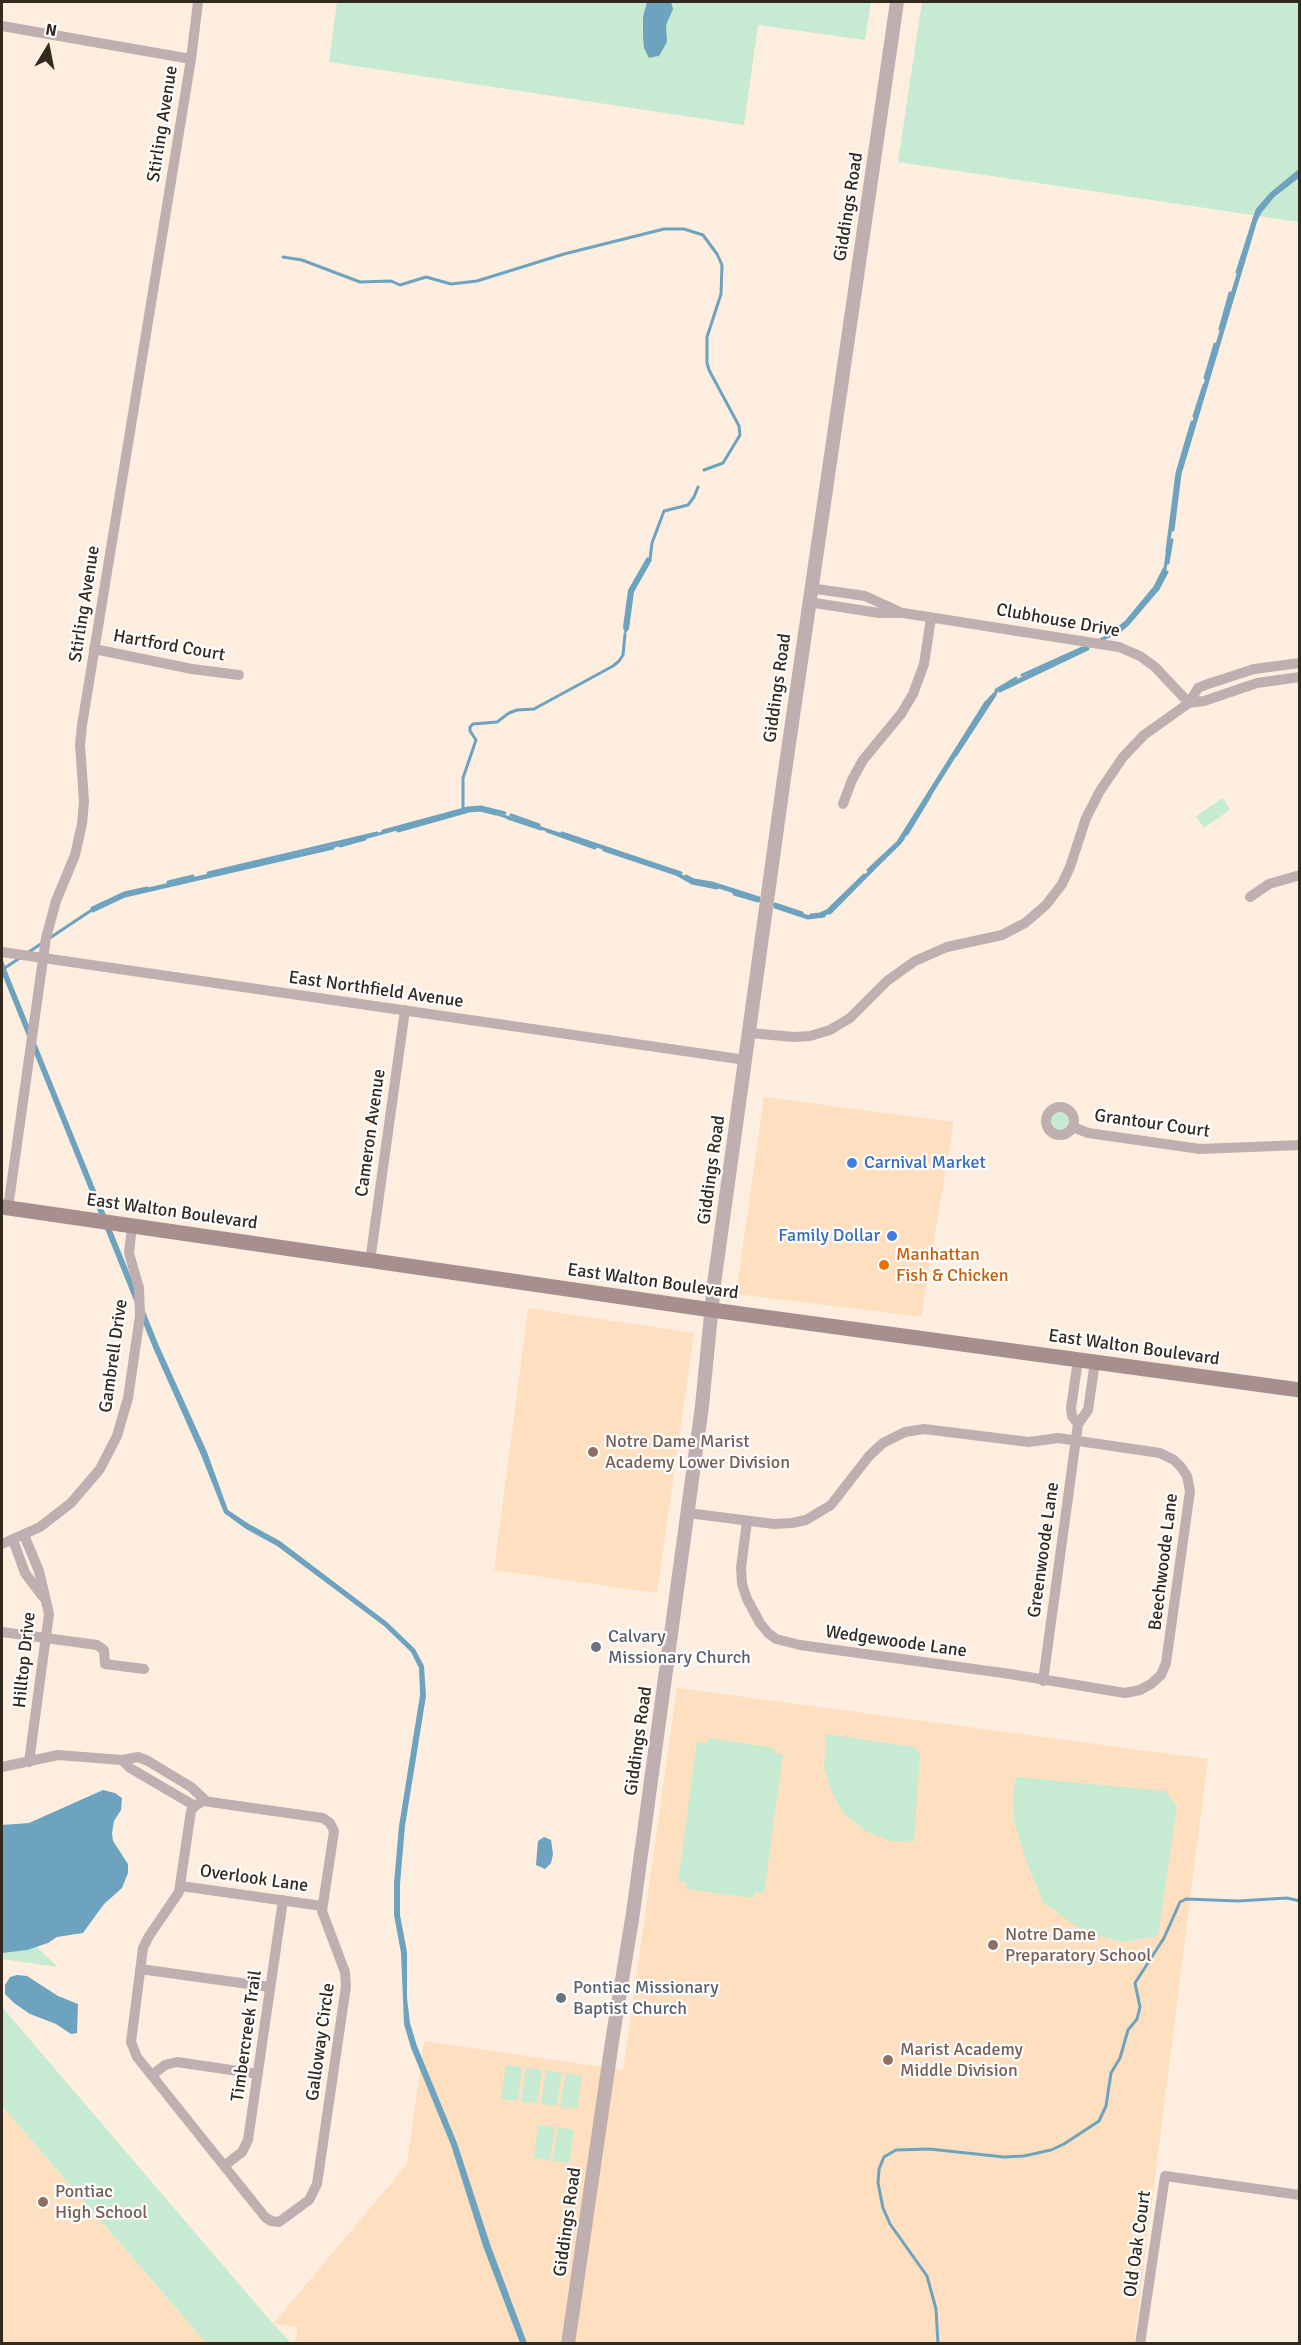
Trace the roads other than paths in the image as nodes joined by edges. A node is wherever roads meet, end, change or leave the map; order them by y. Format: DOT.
graph roads {
  1 [pos="198,2"];
  2 [pos="897,2"];
  3 [pos="2,26"];
  4 [pos="191,59"];
  5 [pos="810,588"];
  6 [pos="808,602"];
  7 [pos="903,613"];
  8 [pos="932,618"];
  9 [pos="94,649"];
  10 [pos="1299,663"];
  11 [pos="1245,671"];
  12 [pos="239,675"];
  13 [pos="1299,677"];
  14 [pos="1249,685"];
  15 [pos="1189,703"];
  16 [pos="843,804"];
  17 [pos="1299,875"];
  18 [pos="1250,897"];
  19 [pos="2,952"];
  20 [pos="42,958"];
  21 [pos="405,1010"];
  22 [pos="750,1033"];
  23 [pos="746,1060"];
  24 [pos="1073,1127"];
  25 [pos="1299,1144"];
  26 [pos="5,1208"];
  27 [pos="132,1226"];
  28 [pos="370,1260"];
  29 [pos="712,1310"];
  30 [pos="1078,1360"];
  31 [pos="1095,1362"];
  32 [pos="1299,1390"];
  33 [pos="1078,1424"];
  34 [pos="1076,1441"];
  35 [pos="688,1513"];
  36 [pos="747,1521"];
  37 [pos="24,1535"];
  38 [pos="13,1540"];
  39 [pos="2,1544"];
  40 [pos="44,1598"];
  41 [pos="2,1632"];
  42 [pos="46,1638"];
  43 [pos="144,1669"];
  44 [pos="1043,1681"];
  45 [pos="1140,1690"];
  46 [pos="122,1761"];
  47 [pos="29,1762"];
  48 [pos="2,1767"];
  49 [pos="206,1801"];
  50 [pos="195,1806"];
  51 [pos="181,1886"];
  52 [pos="283,1900"];
  53 [pos="322,1906"];
  54 [pos="140,1969"];
  55 [pos="270,1987"];
  56 [pos="258,2074"];
  57 [pos="152,2075"];
  58 [pos="224,2166"];
  59 [pos="1299,2195"];
  60 [pos="568,2343"];
  61 [pos="1140,2343"];
  1 -- 4 [label="street, Stirling Avenue"];
  2 -- 5 [label="street, Giddings Road"];
  3 -- 4 [label="street"];
  4 -- 9 [label="street, Stirling Avenue"];
  5 -- 6 [label="street, Giddings Road"];
  5 -- 7 [label="street, Clubhouse Drive"];
  6 -- 7 [label="street, Clubhouse Drive"];
  6 -- 22 [label="street, Giddings Road"];
  7 -- 8 [label="street, Clubhouse Drive"];
  8 -- 15 [label="street, Clubhouse Drive"];
  8 -- 16 [label="street"];
  9 -- 12 [label="street, Hartford Court"];
  9 -- 20 [label="street, Stirling Avenue"];
  10 -- 11 [label="street"];
  11 -- 14 [label="street"];
  11 -- 15 [label="street"];
  13 -- 14 [label="street"];
  14 -- 15 [label="street"];
  15 -- 22 [label="street"];
  17 -- 18 [label="street"];
  19 -- 20 [label="street, East Northfield Avenue"];
  20 -- 21 [label="street, East Northfield Avenue"];
  20 -- 26 [label="street, Stirling Avenue"];
  21 -- 23 [label="street, East Northfield Avenue"];
  21 -- 28 [label="street, Cameron Avenue"];
  22 -- 23 [label="street, Giddings Road"];
  23 -- 29 [label="street, Giddings Road"];
  24 -- 25 [label="street, Grantour Court"];
  26 -- 27 [label="main road, East Walton Boulevard"];
  27 -- 28 [label="main road, East Walton Boulevard"];
  27 -- 37 [label="street, Gambrell Drive"];
  28 -- 29 [label="main road, East Walton Boulevard"];
  29 -- 30 [label="main road, East Walton Boulevard"];
  29 -- 35 [label="street, Giddings Road"];
  30 -- 31 [label="main road, East Walton Boulevard"];
  30 -- 33 [label="street, Greenwoode Lane"];
  31 -- 32 [label="main road, East Walton Boulevard"];
  31 -- 33 [label="street, Greenwoode Lane"];
  33 -- 34 [label="street, Greenwoode Lane"];
  34 -- 36 [label="street, Beechwoode Lane"];
  34 -- 44 [label="street, Greenwoode Lane"];
  34 -- 45 [label="street, Beechwoode Lane"];
  35 -- 36 [label="street, Beechwoode Lane"];
  35 -- 60 [label="street, Giddings Road"];
  36 -- 44 [label="street, Wedgewoode Lane"];
  37 -- 38 [label="street, Gambrell Drive"];
  37 -- 40 [label="street, Hilltop Drive"];
  38 -- 39 [label="street, Gambrell Drive"];
  38 -- 40 [label="street, Hilltop Drive"];
  40 -- 42 [label="street, Hilltop Drive"];
  41 -- 42 [label="street"];
  42 -- 43 [label="street"];
  42 -- 47 [label="street, Hilltop Drive"];
  44 -- 45 [label="street, Wedgewoode Lane"];
  46 -- 47 [label="street"];
  46 -- 49 [label="street"];
  46 -- 50 [label="street"];
  47 -- 48 [label="street"];
  49 -- 50 [label="street"];
  49 -- 53 [label="street, Galloway Circle"];
  50 -- 51 [label="street, Galloway Circle"];
  51 -- 52 [label="street, Overlook Lane"];
  51 -- 54 [label="street, Galloway Circle"];
  52 -- 53 [label="street, Overlook Lane"];
  52 -- 55 [label="street, Timbercreek Trail"];
  53 -- 58 [label="street, Galloway Circle"];
  54 -- 55 [label="street"];
  54 -- 57 [label="street, Galloway Circle"];
  55 -- 56 [label="street, Timbercreek Trail"];
  56 -- 57 [label="street"];
  56 -- 58 [label="street, Timbercreek Trail"];
  57 -- 58 [label="street, Galloway Circle"];
  59 -- 61 [label="street, Old Oak Court"];
}
